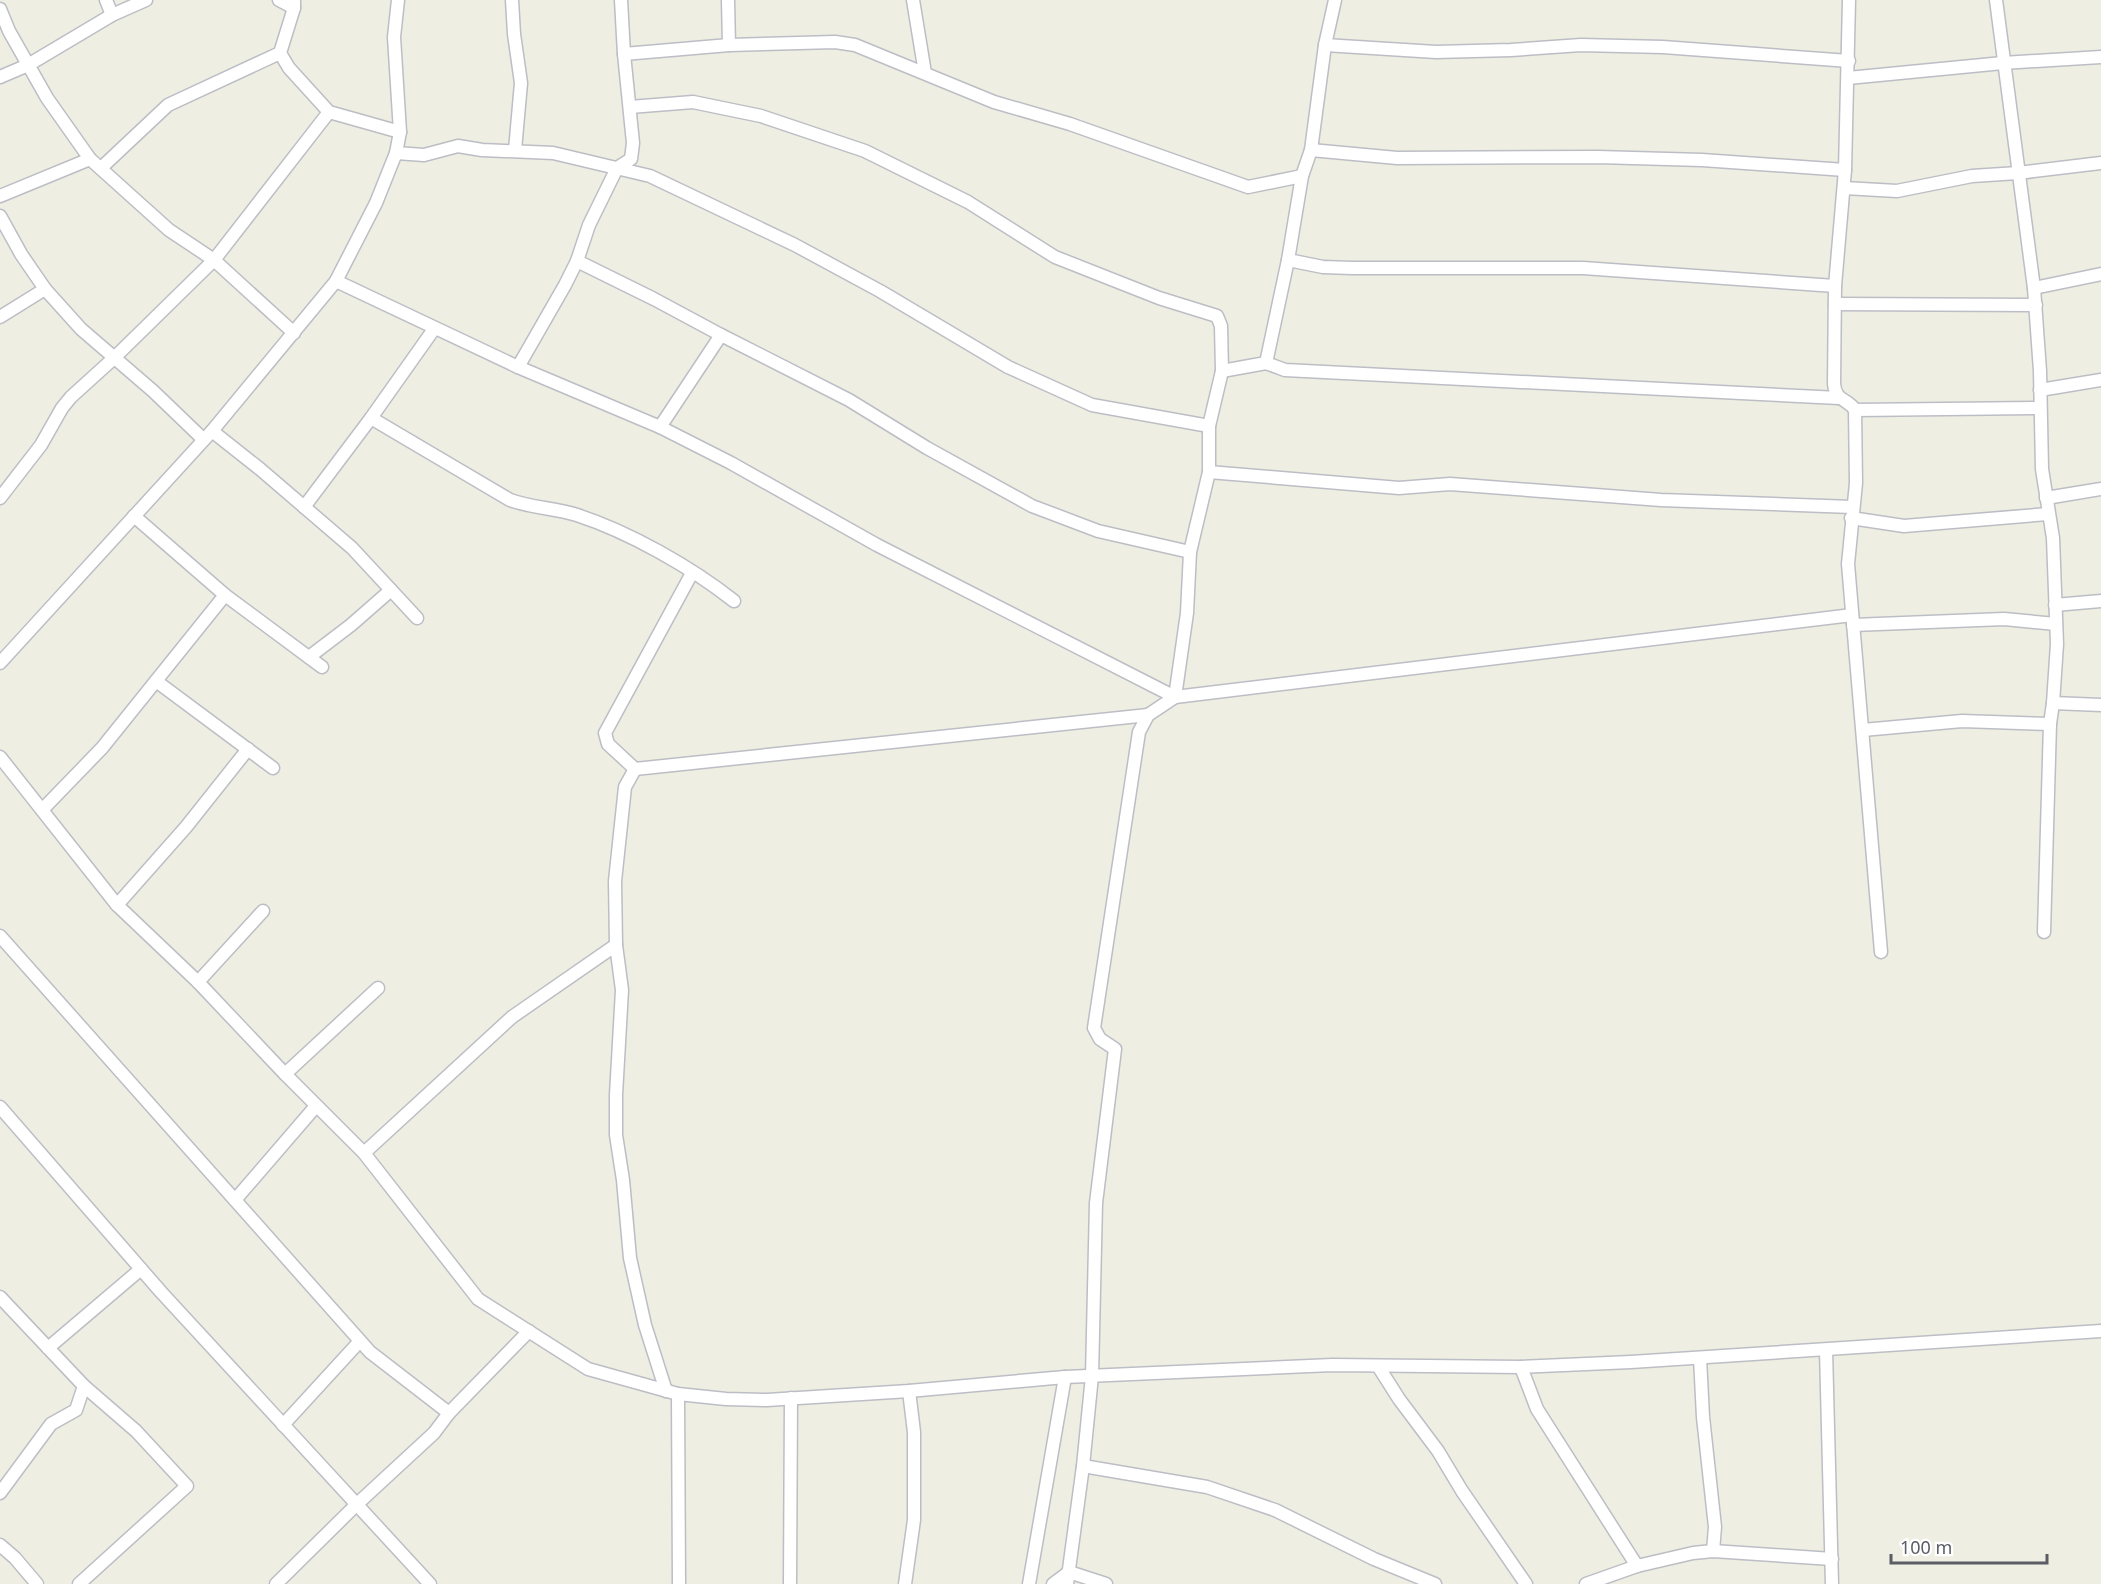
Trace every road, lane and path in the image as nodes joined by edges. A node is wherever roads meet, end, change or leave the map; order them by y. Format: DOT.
graph roads {
  1 [pos="106,0"];
  2 [pos="146,0"];
  3 [pos="279,0"];
  4 [pos="398,0"];
  5 [pos="512,0"];
  6 [pos="621,0"];
  7 [pos="728,0"];
  8 [pos="913,0"];
  9 [pos="1335,0"];
  10 [pos="1850,0"];
  11 [pos="1996,0"];
  12 [pos="294,4"];
  13 [pos="0,9"];
  14 [pos="112,15"];
  15 [pos="729,45"];
  16 [pos="1325,45"];
  17 [pos="280,53"];
  18 [pos="624,54"];
  19 [pos="2101,57"];
  20 [pos="1849,61"];
  21 [pos="2003,63"];
  22 [pos="28,65"];
  23 [pos="925,73"];
  24 [pos="0,77"];
  25 [pos="1848,78"];
  26 [pos="630,107"];
  27 [pos="329,112"];
  28 [pos="400,132"];
  29 [pos="515,150"];
  30 [pos="1311,150"];
  31 [pos="396,153"];
  32 [pos="90,159"];
  33 [pos="2101,163"];
  34 [pos="101,168"];
  35 [pos="617,168"];
  36 [pos="1845,170"];
  37 [pos="2018,173"];
  38 [pos="1302,176"];
  39 [pos="1844,189"];
  40 [pos="0,196"];
  41 [pos="0,216"];
  42 [pos="214,260"];
  43 [pos="1287,260"];
  44 [pos="577,261"];
  45 [pos="2101,274"];
  46 [pos="336,281"];
  47 [pos="1835,286"];
  48 [pos="2034,288"];
  49 [pos="45,289"];
  50 [pos="1835,304"];
  51 [pos="2036,305"];
  52 [pos="0,316"];
  53 [pos="434,329"];
  54 [pos="294,333"];
  55 [pos="721,335"];
  56 [pos="114,358"];
  57 [pos="1266,363"];
  58 [pos="518,367"];
  59 [pos="1222,371"];
  60 [pos="2101,380"];
  61 [pos="2040,390"];
  62 [pos="1839,398"];
  63 [pos="2040,408"];
  64 [pos="1855,410"];
  65 [pos="371,418"];
  66 [pos="1209,426"];
  67 [pos="660,427"];
  68 [pos="207,435"];
  69 [pos="1209,472"];
  70 [pos="2101,489"];
  71 [pos="0,498"];
  72 [pos="2046,498"];
  73 [pos="304,507"];
  74 [pos="1852,513"];
  75 [pos="2048,514"];
  76 [pos="134,516"];
  77 [pos="1190,552"];
  78 [pos="692,573"];
  79 [pos="391,590"];
  80 [pos="225,595"];
  81 [pos="734,601"];
  82 [pos="2101,601"];
  83 [pos="2055,605"];
  84 [pos="417,618"];
  85 [pos="1852,620"];
  86 [pos="2056,624"];
  87 [pos="309,657"];
  88 [pos="0,663"];
  89 [pos="322,667"];
  90 [pos="156,681"];
  91 [pos="1175,697"];
  92 [pos="2053,703"];
  93 [pos="2101,705"];
  94 [pos="1148,715"];
  95 [pos="2050,724"];
  96 [pos="1863,730"];
  97 [pos="248,749"];
  98 [pos="0,757"];
  99 [pos="273,768"];
  100 [pos="635,769"];
  101 [pos="42,810"];
  102 [pos="117,905"];
  103 [pos="263,911"];
  104 [pos="2044,932"];
  105 [pos="0,936"];
  106 [pos="616,945"];
  107 [pos="1881,952"];
  108 [pos="198,982"];
  109 [pos="378,988"];
  110 [pos="285,1074"];
  111 [pos="316,1106"];
  112 [pos="0,1107"];
  113 [pos="364,1153"];
  114 [pos="235,1200"];
  115 [pos="141,1269"];
  116 [pos="0,1297"];
  117 [pos="529,1331"];
  118 [pos="2101,1331"];
  119 [pos="360,1341"];
  120 [pos="48,1348"];
  121 [pos="1826,1350"];
  122 [pos="1700,1358"];
  123 [pos="1378,1366"];
  124 [pos="1521,1367"];
  125 [pos="1092,1376"];
  126 [pos="1065,1377"];
  127 [pos="84,1386"];
  128 [pos="909,1391"];
  129 [pos="672,1393"];
  130 [pos="791,1398"];
  131 [pos="449,1413"];
  132 [pos="283,1425"];
  133 [pos="1083,1466"];
  134 [pos="0,1493"];
  135 [pos="356,1505"];
  136 [pos="0,1545"];
  137 [pos="1713,1551"];
  138 [pos="1832,1559"];
  139 [pos="1637,1566"];
  140 [pos="1068,1578"];
  141 [pos="37,1584"];
  142 [pos="79,1584"];
  143 [pos="277,1584"];
  144 [pos="430,1584"];
  145 [pos="679,1584"];
  146 [pos="790,1584"];
  147 [pos="905,1584"];
  148 [pos="1029,1584"];
  149 [pos="1053,1584"];
  150 [pos="1106,1584"];
  151 [pos="1435,1584"];
  152 [pos="1526,1584"];
  153 [pos="1586,1584"];
  154 [pos="1832,1584"];
  1 -- 14 [label="street"];
  2 -- 14 [label="street"];
  3 -- 12 [label="street"];
  4 -- 28 [label="street"];
  5 -- 29 [label="street"];
  6 -- 18 [label="street"];
  7 -- 15 [label="street"];
  8 -- 23 [label="street"];
  9 -- 16 [label="street"];
  10 -- 20 [label="street"];
  11 -- 21 [label="street"];
  12 -- 17 [label="street"];
  13 -- 22 [label="street"];
  14 -- 22 [label="street"];
  15 -- 18 [label="street"];
  15 -- 23 [label="street"];
  16 -- 20 [label="street"];
  16 -- 30 [label="street"];
  17 -- 27 [label="street"];
  17 -- 34 [label="street"];
  18 -- 26 [label="street"];
  19 -- 21 [label="street"];
  20 -- 25 [label="street"];
  21 -- 25 [label="street"];
  21 -- 37 [label="street"];
  22 -- 24 [label="street"];
  22 -- 32 [label="street"];
  23 -- 38 [label="street"];
  25 -- 36 [label="street"];
  26 -- 35 [label="street"];
  26 -- 59 [label="street"];
  27 -- 28 [label="street"];
  27 -- 42 [label="street"];
  28 -- 31 [label="street"];
  29 -- 31 [label="street"];
  29 -- 35 [label="street"];
  30 -- 36 [label="street"];
  30 -- 38 [label="street"];
  31 -- 46 [label="street"];
  32 -- 34 [label="street"];
  32 -- 40 [label="street"];
  33 -- 37 [label="street"];
  34 -- 42 [label="street"];
  35 -- 44 [label="street"];
  35 -- 66 [label="street"];
  36 -- 39 [label="street"];
  37 -- 39 [label="street"];
  37 -- 48 [label="street"];
  38 -- 43 [label="street"];
  39 -- 47 [label="street"];
  41 -- 49 [label="street"];
  42 -- 54 [label="street"];
  42 -- 56 [label="street"];
  43 -- 47 [label="street"];
  43 -- 57 [label="street"];
  44 -- 55 [label="street"];
  44 -- 58 [label="street"];
  45 -- 48 [label="street"];
  46 -- 53 [label="street"];
  46 -- 54 [label="street"];
  47 -- 50 [label="street"];
  48 -- 51 [label="street"];
  49 -- 52 [label="street"];
  49 -- 56 [label="street"];
  50 -- 51 [label="street"];
  50 -- 62 [label="street"];
  51 -- 61 [label="street"];
  53 -- 58 [label="street"];
  53 -- 65 [label="street"];
  54 -- 68 [label="street"];
  55 -- 67 [label="street"];
  55 -- 77 [label="street"];
  56 -- 68 [label="street"];
  56 -- 71 [label="street"];
  57 -- 59 [label="street"];
  57 -- 62 [label="street"];
  58 -- 67 [label="street"];
  59 -- 66 [label="street"];
  60 -- 61 [label="street"];
  61 -- 63 [label="street"];
  62 -- 64 [label="street"];
  63 -- 64 [label="street"];
  63 -- 72 [label="street"];
  64 -- 74 [label="street"];
  65 -- 73 [label="street"];
  65 -- 78 [label="street"];
  66 -- 69 [label="street"];
  67 -- 91 [label="street"];
  68 -- 73 [label="street"];
  68 -- 76 [label="street"];
  69 -- 74 [label="street"];
  69 -- 77 [label="street"];
  70 -- 72 [label="street"];
  72 -- 75 [label="street"];
  73 -- 79 [label="street"];
  74 -- 75 [label="street"];
  74 -- 85 [label="street"];
  75 -- 83 [label="street"];
  76 -- 80 [label="street"];
  76 -- 88 [label="street"];
  77 -- 91 [label="street"];
  78 -- 81 [label="street"];
  78 -- 100 [label="street"];
  79 -- 84 [label="street"];
  79 -- 87 [label="street"];
  80 -- 87 [label="street"];
  80 -- 90 [label="street"];
  82 -- 83 [label="street"];
  83 -- 86 [label="street"];
  85 -- 86 [label="street"];
  85 -- 91 [label="street"];
  85 -- 96 [label="street"];
  86 -- 92 [label="street"];
  87 -- 89 [label="street"];
  90 -- 97 [label="street"];
  90 -- 101 [label="street"];
  91 -- 94 [label="street"];
  92 -- 93 [label="street"];
  92 -- 95 [label="street"];
  94 -- 100 [label="street"];
  94 -- 125 [label="street"];
  95 -- 96 [label="street"];
  95 -- 104 [label="street"];
  96 -- 107 [label="street"];
  97 -- 99 [label="street"];
  97 -- 102 [label="street"];
  98 -- 101 [label="street"];
  100 -- 106 [label="street"];
  101 -- 102 [label="street"];
  102 -- 108 [label="street"];
  103 -- 108 [label="street"];
  105 -- 114 [label="street"];
  106 -- 113 [label="street"];
  106 -- 129 [label="street"];
  108 -- 110 [label="street"];
  109 -- 110 [label="street"];
  110 -- 111 [label="street"];
  111 -- 113 [label="street"];
  111 -- 114 [label="street"];
  112 -- 115 [label="street"];
  113 -- 117 [label="street"];
  114 -- 119 [label="street"];
  115 -- 120 [label="street"];
  115 -- 132 [label="street"];
  116 -- 120 [label="street"];
  117 -- 129 [label="street"];
  117 -- 131 [label="street"];
  118 -- 121 [label="street"];
  119 -- 131 [label="street"];
  119 -- 132 [label="street"];
  120 -- 127 [label="street"];
  121 -- 122 [label="street"];
  121 -- 138 [label="street"];
  122 -- 124 [label="street"];
  122 -- 137 [label="street"];
  123 -- 124 [label="street"];
  123 -- 125 [label="street"];
  123 -- 152 [label="street"];
  124 -- 139 [label="street"];
  125 -- 126 [label="street"];
  125 -- 133 [label="street"];
  126 -- 128 [label="street"];
  126 -- 148 [label="street"];
  127 -- 134 [label="street"];
  127 -- 142 [label="street"];
  128 -- 130 [label="street"];
  128 -- 147 [label="street"];
  129 -- 130 [label="street"];
  129 -- 145 [label="street"];
  130 -- 146 [label="street"];
  131 -- 135 [label="street"];
  132 -- 135 [label="street"];
  133 -- 140 [label="street"];
  133 -- 151 [label="street"];
  135 -- 143 [label="street"];
  135 -- 144 [label="street"];
  136 -- 141 [label="street"];
  137 -- 138 [label="street"];
  137 -- 139 [label="street"];
  138 -- 154 [label="street"];
  139 -- 153 [label="street"];
  140 -- 149 [label="street"];
  140 -- 150 [label="street"];
}
